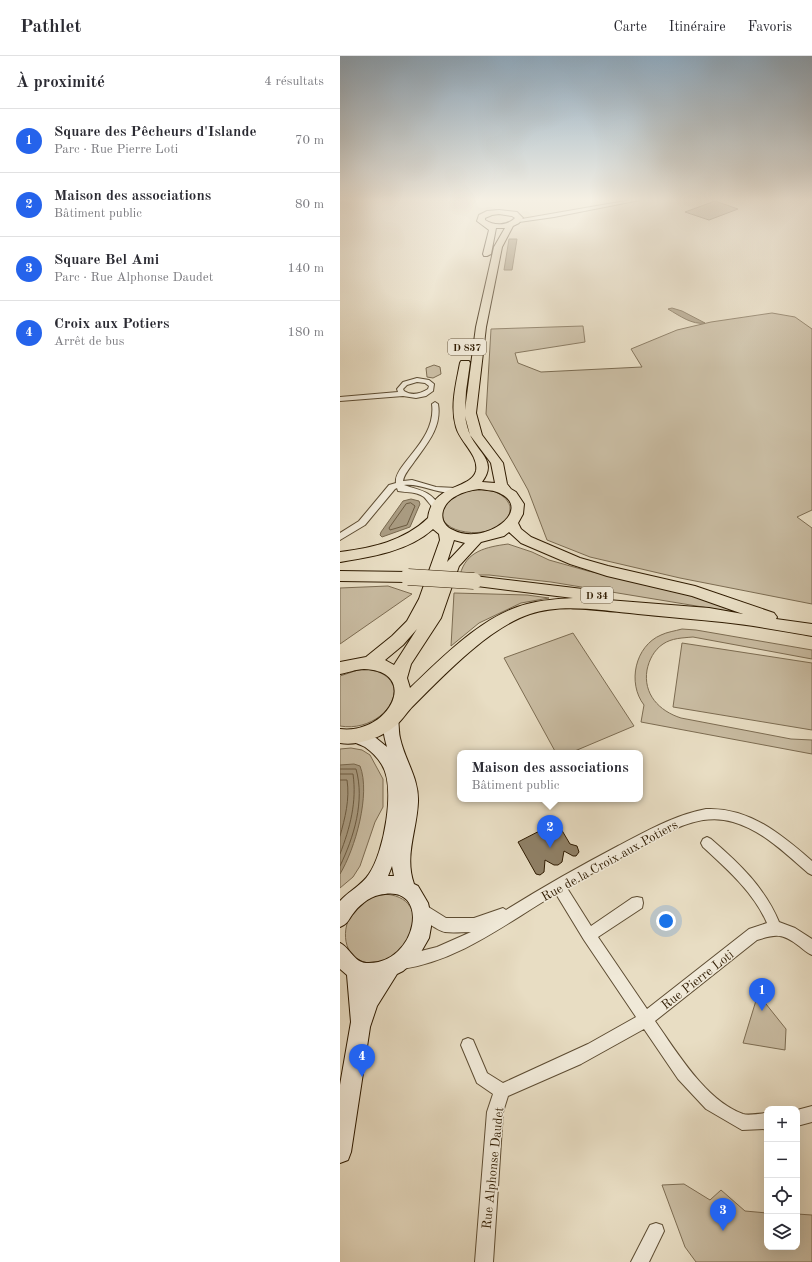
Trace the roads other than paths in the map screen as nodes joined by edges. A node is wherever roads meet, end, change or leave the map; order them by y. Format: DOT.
graph roads {
  1 [pos="486,256"];
  2 [pos="496,256"];
  3 [pos="472,319"];
  4 [pos="467,350"];
  5 [pos="429,392"];
  6 [pos="403,394"];
  7 [pos="419,396"];
  8 [pos="340,399"];
  9 [pos="435,404"];
  10 [pos="404,472"];
  11 [pos="412,482"];
  12 [pos="402,486"];
  13 [pos="469,486"];
  14 [pos="456,490"];
  15 [pos="506,491"];
  16 [pos="436,512"];
  17 [pos="512,524"];
  18 [pos="445,531"];
  19 [pos="340,537"];
  20 [pos="477,538"];
  21 [pos="340,557"];
  22 [pos="340,576"];
  23 [pos="719,616"];
  24 [pos="812,625"];
  25 [pos="812,630"];
  26 [pos="371,662"];
  27 [pos="340,668"];
  28 [pos="399,676"];
  29 [pos="395,715"];
  30 [pos="347,736"];
  31 [pos="707,843"];
  32 [pos="812,869"];
  33 [pos="559,886"];
  34 [pos="370,888"];
  35 [pos="407,890"];
  36 [pos="532,902"];
  37 [pos="637,903"];
  38 [pos="422,910"];
  39 [pos="342,911"];
  40 [pos="776,928"];
  41 [pos="589,935"];
  42 [pos="812,948"];
  43 [pos="340,953"];
  44 [pos="396,965"];
  45 [pos="356,970"];
  46 [pos="646,1020"];
  47 [pos="360,1027"];
  48 [pos="468,1044"];
  49 [pos="502,1091"];
  50 [pos="812,1114"];
  51 [pos="800,1117"];
  52 [pos="764,1121"];
  53 [pos="340,1152"];
  54 [pos="656,1231"];
  55 [pos="484,1262"];
  56 [pos="640,1262"];
  1 -- 3 [label="main road"];
  2 -- 15 [label="main road, D 837"];
  4 -- 13 [label="main road, D 837"];
  5 -- 6 [label="street"];
  5 -- 7 [label="street"];
  5 -- 9 [label="street"];
  6 -- 7 [label="street"];
  6 -- 8 [label="street"];
  7 -- 9 [label="street"];
  9 -- 10 [label="street"];
  10 -- 11 [label="street"];
  10 -- 12 [label="street"];
  11 -- 12 [label="street"];
  11 -- 14 [label="street"];
  12 -- 16 [label="street"];
  12 -- 19 [label="street"];
  13 -- 14 [label="main road"];
  13 -- 15 [label="main road"];
  14 -- 16 [label="main road"];
  15 -- 17 [label="main road"];
  16 -- 18 [label="main road"];
  16 -- 21 [label="main road"];
  17 -- 20 [label="main road"];
  17 -- 24 [label="main road"];
  18 -- 20 [label="main road"];
  18 -- 26 [label="main road"];
  20 -- 28 [label="main road"];
  22 -- 23 [label="main road, D 34, bridge"];
  23 -- 25 [label="main road, D 34"];
  23 -- 29 [label="main road"];
  26 -- 27 [label="main road"];
  26 -- 28 [label="main road"];
  28 -- 29 [label="main road"];
  29 -- 30 [label="main road"];
  29 -- 35 [label="main road"];
  30 -- 34 [label="main road"];
  31 -- 40 [label="street"];
  32 -- 33 [label="street, Rue de la Croix aux Potiers"];
  33 -- 36 [label="street, Rue de la Croix aux Potiers"];
  33 -- 41 [label="street"];
  34 -- 35 [label="main road"];
  34 -- 39 [label="main road"];
  35 -- 38 [label="main road"];
  36 -- 38 [label="street, Rue de la Croix aux Potiers"];
  36 -- 44 [label="street, Rue de la Croix aux Potiers"];
  37 -- 41 [label="street"];
  38 -- 44 [label="main road"];
  40 -- 42 [label="street"];
  40 -- 46 [label="street, Rue Pierre Loti"];
  41 -- 46 [label="street"];
  43 -- 45 [label="main road"];
  44 -- 45 [label="main road"];
  44 -- 47 [label="main road"];
  45 -- 47 [label="main road"];
  46 -- 49 [label="street"];
  46 -- 52 [label="street"];
  47 -- 53 [label="main road"];
  48 -- 49 [label="street"];
  49 -- 55 [label="street, Rue Alphonse Daudet"];
  50 -- 51 [label="street"];
  54 -- 56 [label="street"];
}
